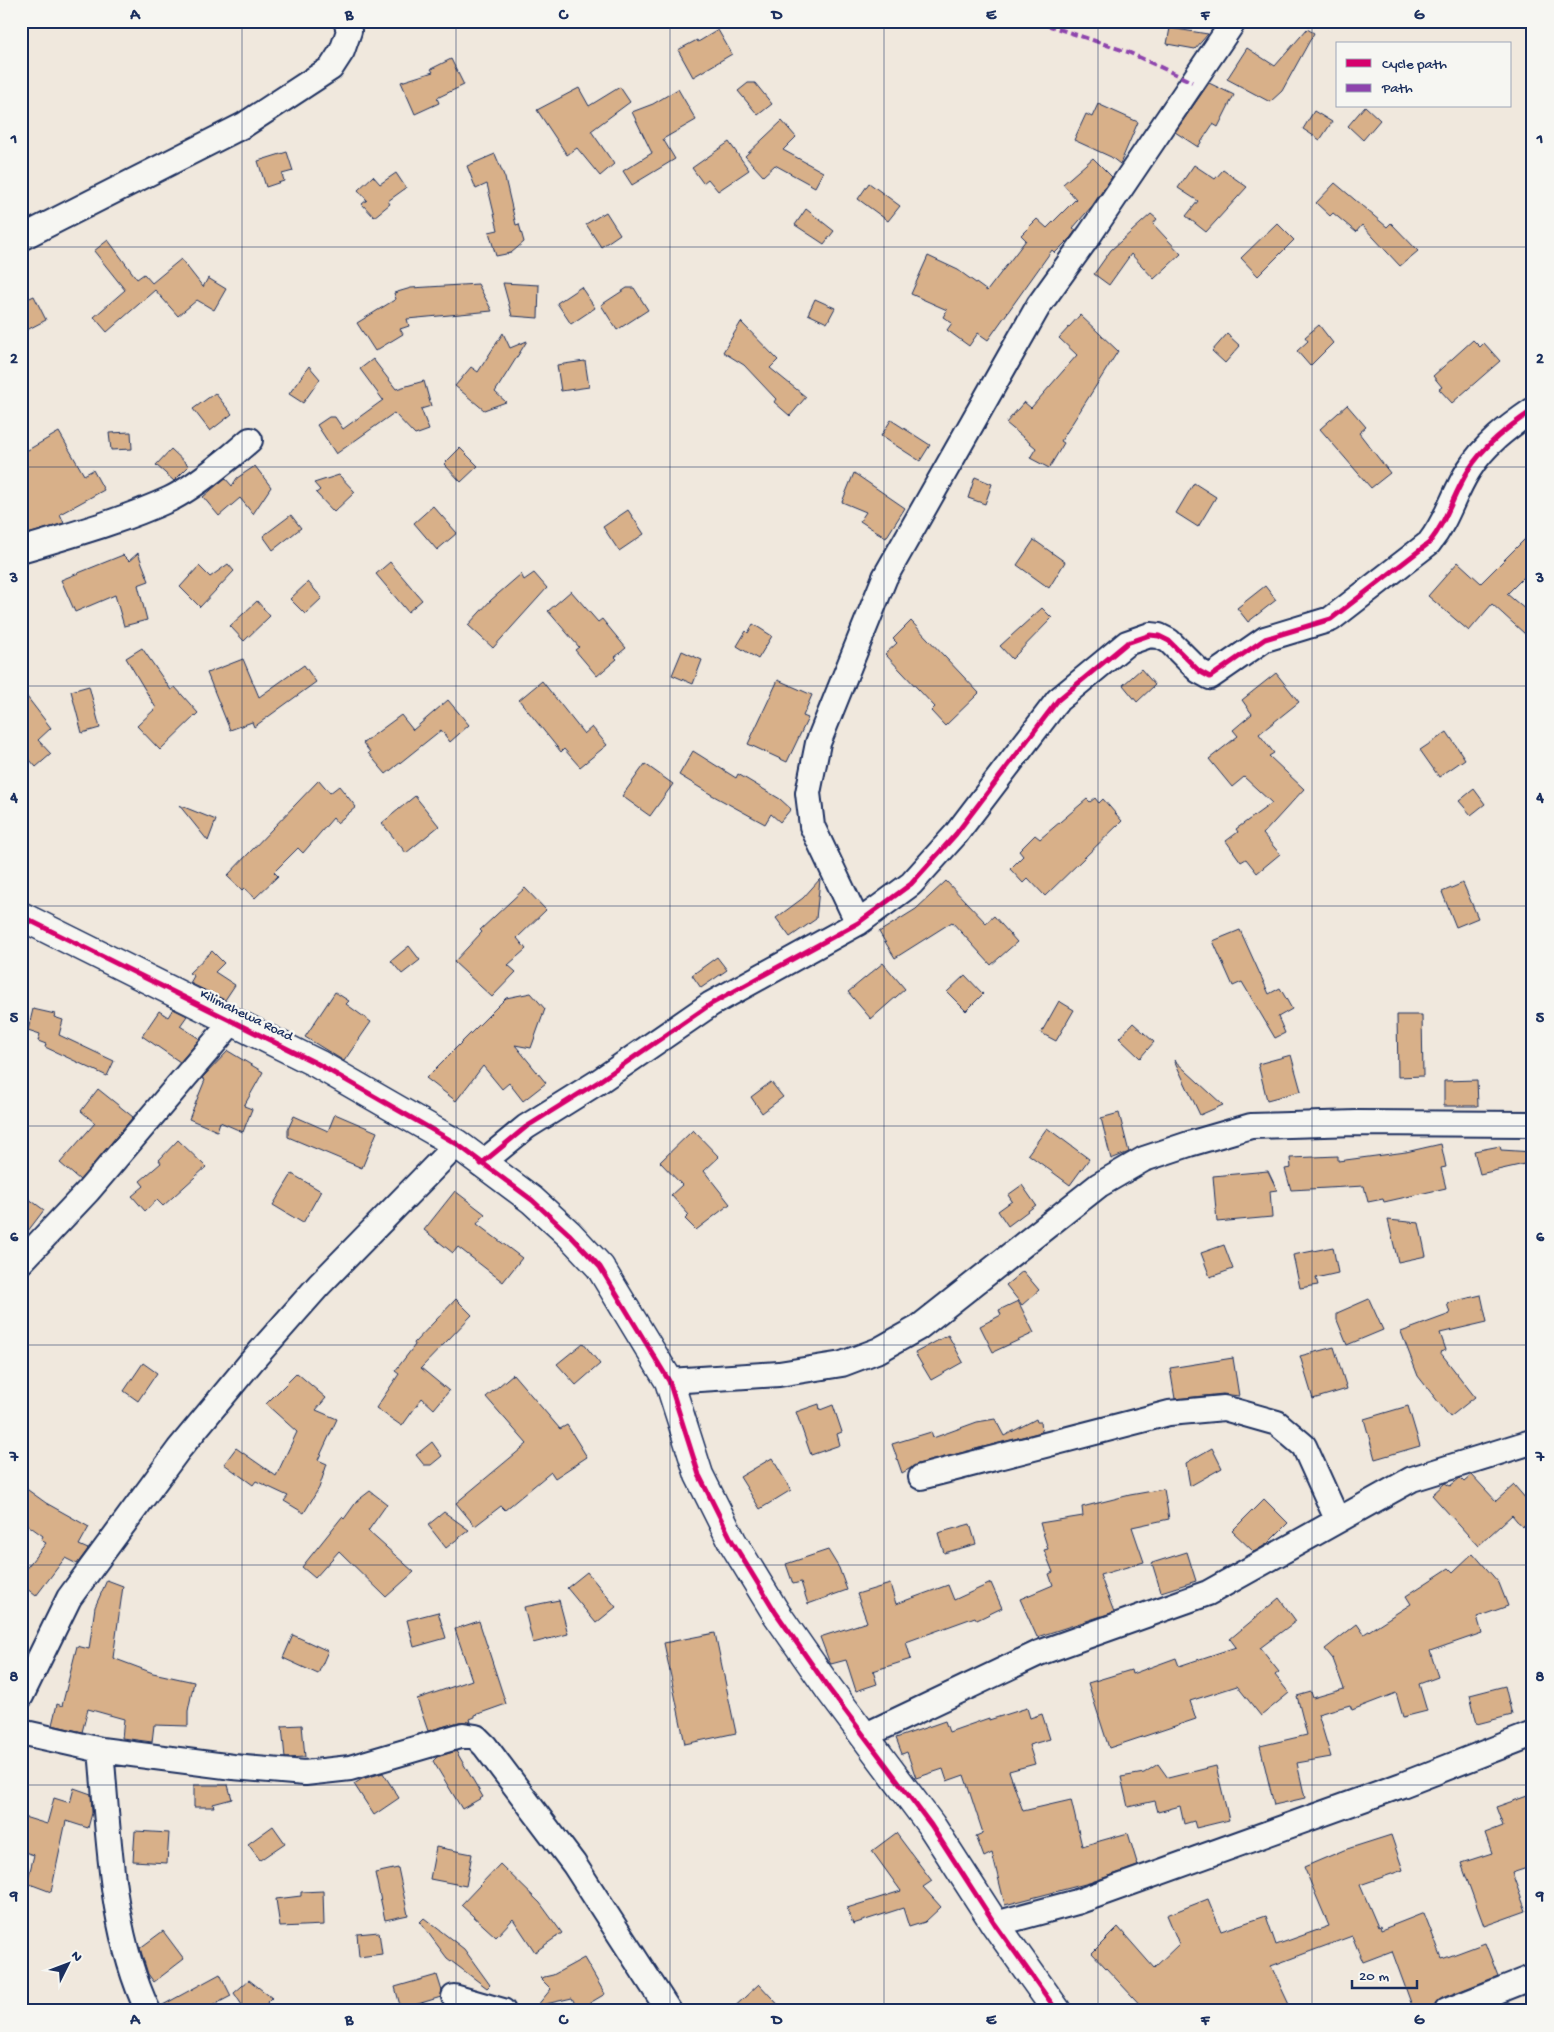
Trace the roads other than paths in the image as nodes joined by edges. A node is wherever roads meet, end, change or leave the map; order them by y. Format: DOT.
graph roads {
  1 [pos="346,21"];
  2 [pos="1234,21"];
  3 [pos="21,238"];
  4 [pos="1533,410"];
  5 [pos="250,440"];
  6 [pos="21,550"];
  7 [pos="21,916"];
  8 [pos="858,923"];
  9 [pos="232,1022"];
  10 [pos="1533,1124"];
  11 [pos="457,1144"];
  12 [pos="481,1164"];
  13 [pos="21,1262"];
  14 [pos="669,1381"];
  15 [pos="1528,1443"];
  16 [pos="921,1477"];
  17 [pos="1337,1519"];
  18 [pos="27,1670"];
  19 [pos="21,1696"];
  20 [pos="21,1732"];
  21 [pos="1533,1734"];
  22 [pos="864,1736"];
  23 [pos="101,1750"];
  24 [pos="994,1924"];
  25 [pos="1533,1977"];
  26 [pos="454,1997"];
  27 [pos="148,2011"];
  28 [pos="503,2011"];
  29 [pos="669,2011"];
  30 [pos="1057,2011"];
  31 [pos="1447,2011"];
  1 -- 3 [label="street"];
  2 -- 8 [label="street"];
  4 -- 8 [label="street"];
  5 -- 6 [label="street"];
  7 -- 9 [label="street, Kilimahewa Road"];
  8 -- 12 [label="street"];
  9 -- 11 [label="street, Kilimahewa Road"];
  9 -- 13 [label="street"];
  10 -- 14 [label="street"];
  11 -- 12 [label="street, Kilimahewa Road"];
  11 -- 18 [label="street"];
  12 -- 14 [label="street, Kilimahewa Road"];
  14 -- 22 [label="street, Kilimahewa Road"];
  15 -- 17 [label="street"];
  16 -- 17 [label="street"];
  17 -- 22 [label="street"];
  18 -- 19 [label="street"];
  20 -- 23 [label="street"];
  21 -- 24 [label="street"];
  22 -- 24 [label="street, Kilimahewa Road"];
  23 -- 27 [label="street"];
  23 -- 29 [label="street"];
  24 -- 30 [label="street, Kilimahewa Road"];
  25 -- 31 [label="street"];
  26 -- 28 [label="street"];
}
